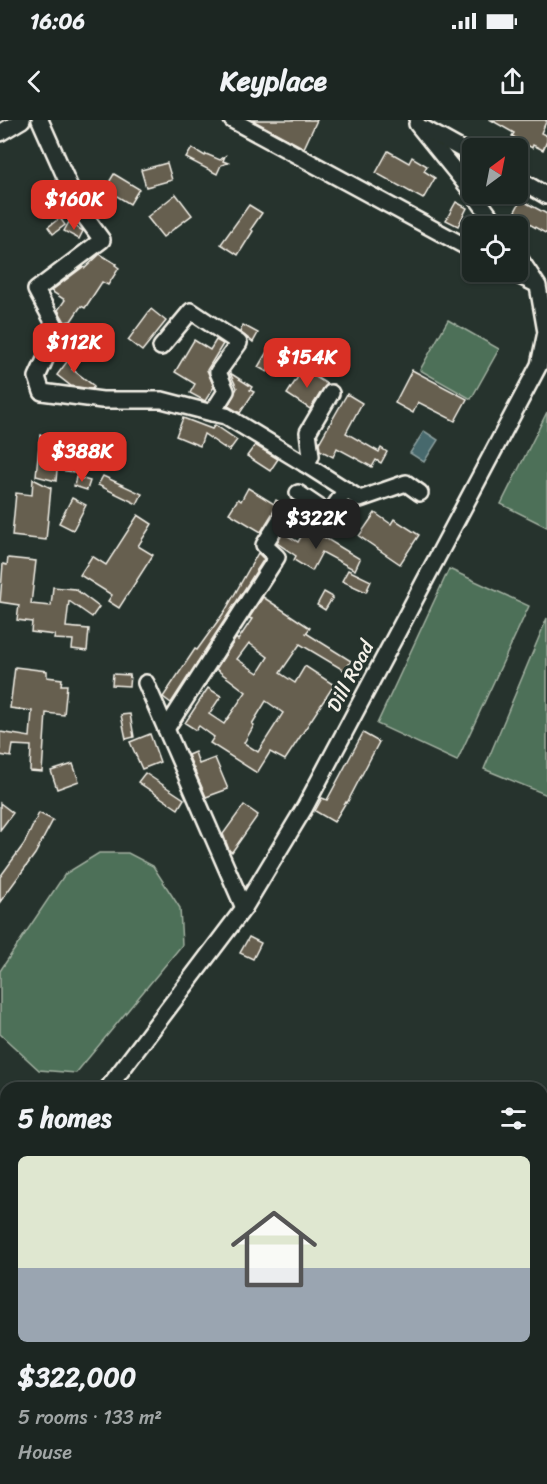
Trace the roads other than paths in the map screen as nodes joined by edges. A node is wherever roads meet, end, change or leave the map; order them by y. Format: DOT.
graph roads {
  1 [pos="22,120"];
  2 [pos="40,120"];
  3 [pos="232,120"];
  4 [pos="414,122"];
  5 [pos="0,133"];
  6 [pos="462,149"];
  7 [pos="462,180"];
  8 [pos="528,185"];
  9 [pos="547,196"];
  10 [pos="462,245"];
  11 [pos="528,269"];
  12 [pos="528,280"];
  13 [pos="543,288"];
  14 [pos="161,346"];
  15 [pos="544,351"];
  16 [pos="331,393"];
  17 [pos="212,413"];
  18 [pos="305,464"];
  19 [pos="346,490"];
  20 [pos="298,493"];
  21 [pos="420,493"];
  22 [pos="283,515"];
  23 [pos="146,683"];
  24 [pos="166,729"];
  25 [pos="243,908"];
  26 [pos="112,1082"];
  1 -- 5 [label="street"];
  2 -- 17 [label="street"];
  3 -- 10 [label="street"];
  4 -- 6 [label="street"];
  4 -- 7 [label="street"];
  8 -- 9 [label="street"];
  11 -- 13 [label="street, Dill Road"];
  12 -- 13 [label="street"];
  13 -- 15 [label="street, Dill Road"];
  14 -- 17 [label="street"];
  15 -- 25 [label="street, Dill Road"];
  16 -- 18 [label="street"];
  17 -- 18 [label="street"];
  18 -- 19 [label="street"];
  19 -- 20 [label="street"];
  19 -- 21 [label="street"];
  22 -- 24 [label="street"];
  23 -- 24 [label="street"];
  24 -- 25 [label="street"];
  25 -- 26 [label="street, Dill Road"];
}
